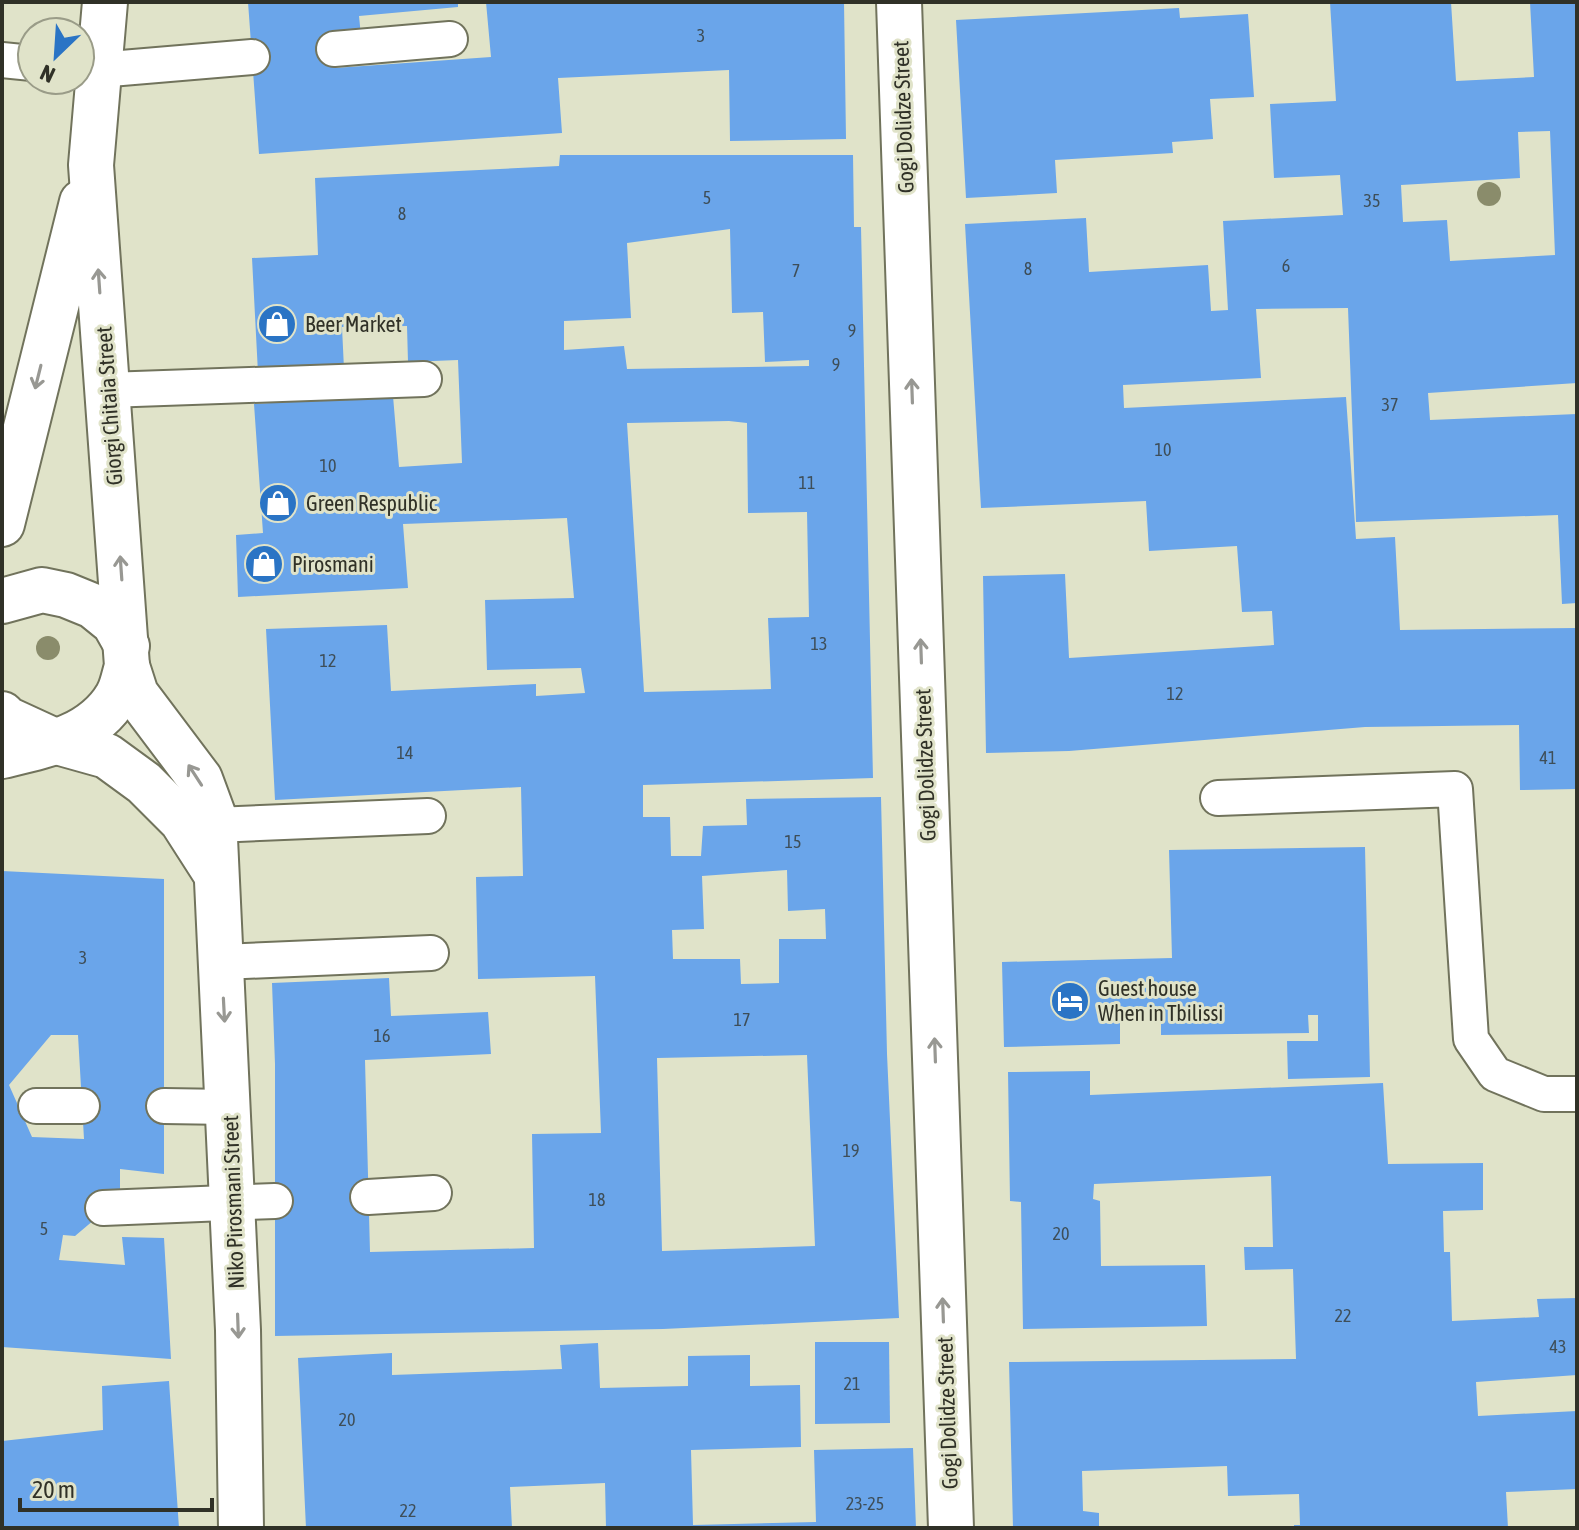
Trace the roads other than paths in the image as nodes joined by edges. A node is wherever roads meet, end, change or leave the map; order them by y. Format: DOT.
graph roads {
  1 [pos="105,2"];
  2 [pos="899,2"];
  3 [pos="450,39"];
  4 [pos="96,40"];
  5 [pos="334,49"];
  6 [pos="252,57"];
  7 [pos="96,68"];
  8 [pos="90,96"];
  9 [pos="91,165"];
  10 [pos="424,379"];
  11 [pos="107,390"];
  12 [pos="2,524"];
  13 [pos="2,601"];
  14 [pos="127,656"];
  15 [pos="2,714"];
  16 [pos="57,742"];
  17 [pos="2,756"];
  18 [pos="1218,798"];
  19 [pos="428,816"];
  20 [pos="215,825"];
  21 [pos="218,876"];
  22 [pos="431,953"];
  23 [pos="222,962"];
  24 [pos="1577,1094"];
  25 [pos="36,1106"];
  26 [pos="82,1106"];
  27 [pos="164,1106"];
  28 [pos="229,1107"];
  29 [pos="434,1193"];
  30 [pos="368,1197"];
  31 [pos="275,1201"];
  32 [pos="233,1203"];
  33 [pos="103,1208"];
  34 [pos="241,1528"];
  35 [pos="951,1528"];
  1 -- 4 [label="street, Giorgi Chitaia Street"];
  35 -- 2 [label="street, Gogi Dolidze Street, one-way"];
  3 -- 5 [label="lane"];
  6 -- 7 [label="lane"];
  8 -- 9 [label="street, Giorgi Chitaia Street"];
  11 -- 9 [label="street, Giorgi Chitaia Street, one-way"];
  9 -- 12 [label="street, Giorgi Chitaia Street, one-way"];
  10 -- 11 [label="lane"];
  14 -- 11 [label="street, Giorgi Chitaia Street, one-way"];
  13 -- 14 [label="street"];
  14 -- 16 [label="street"];
  20 -- 14 [label="street, Niko Pirosmani Street, one-way"];
  15 -- 16 [label="street"];
  16 -- 17 [label="street"];
  16 -- 21 [label="street"];
  18 -- 24 [label="lane"];
  19 -- 20 [label="lane"];
  20 -- 21 [label="street, Niko Pirosmani Street"];
  21 -- 23 [label="street, Niko Pirosmani Street"];
  22 -- 23 [label="lane"];
  23 -- 28 [label="street, Niko Pirosmani Street, one-way"];
  25 -- 26 [label="lane"];
  27 -- 28 [label="lane"];
  28 -- 32 [label="street, Niko Pirosmani Street"];
  29 -- 30 [label="lane"];
  31 -- 32 [label="lane"];
  32 -- 33 [label="lane"];
  32 -- 34 [label="street, Niko Pirosmani Street, one-way"];
}
